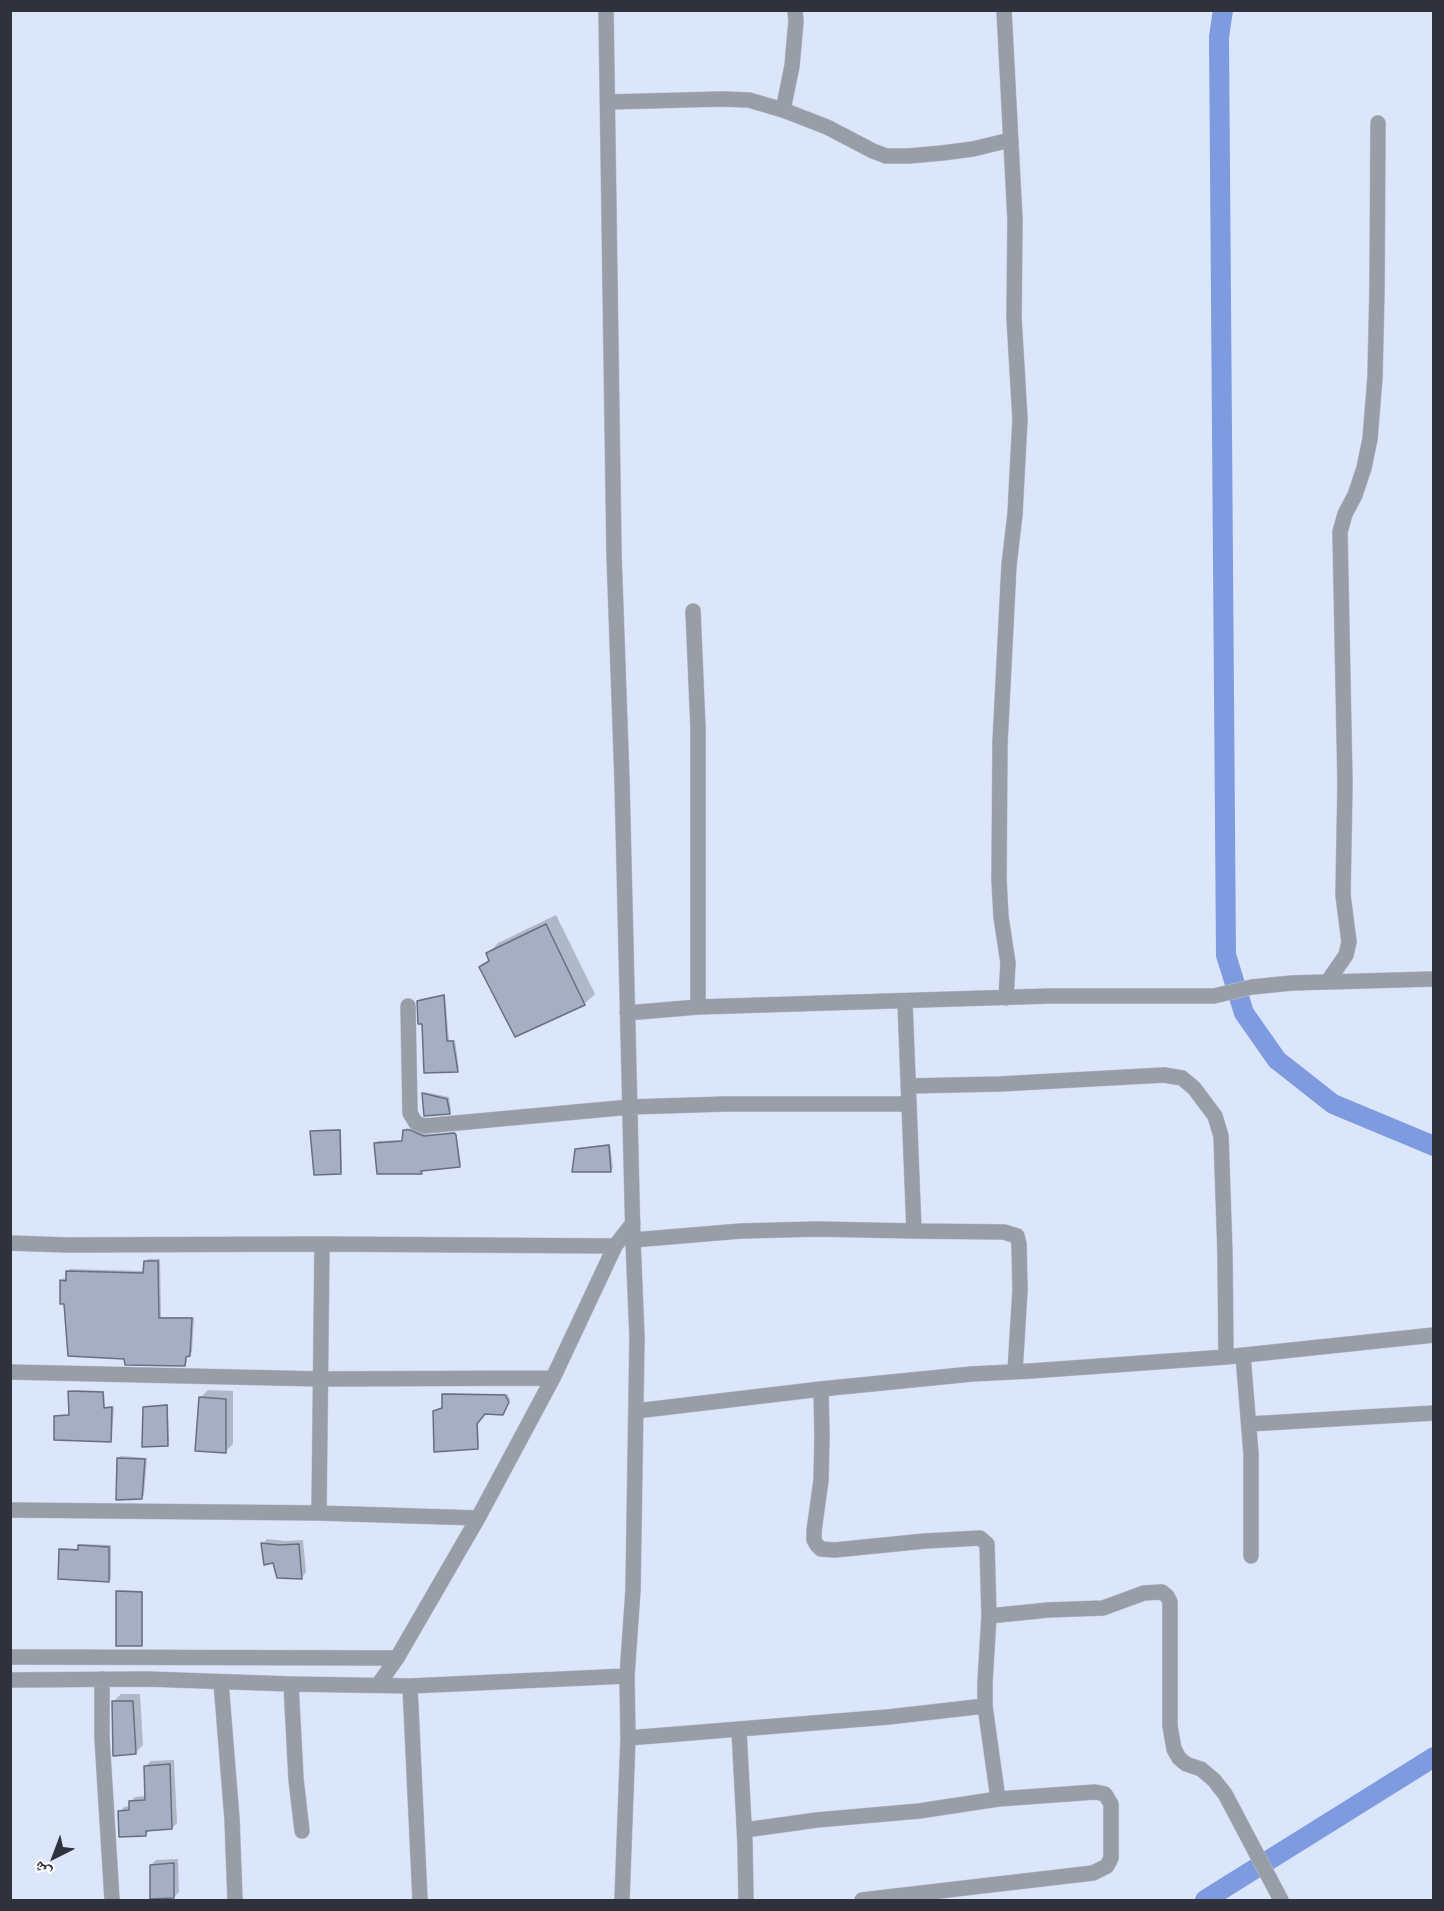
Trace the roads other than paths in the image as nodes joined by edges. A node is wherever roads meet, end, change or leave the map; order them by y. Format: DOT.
graph roads {
  1 [pos="606,10"];
  2 [pos="795,10"];
  3 [pos="1004,10"];
  4 [pos="608,102"];
  5 [pos="783,110"];
  6 [pos="1378,123"];
  7 [pos="1010,140"];
  8 [pos="693,611"];
  9 [pos="1434,979"];
  10 [pos="1328,981"];
  11 [pos="1006,998"];
  12 [pos="904,1002"];
  13 [pos="408,1006"];
  14 [pos="698,1007"];
  15 [pos="627,1013"];
  16 [pos="908,1086"];
  17 [pos="908,1104"];
  18 [pos="630,1107"];
  19 [pos="633,1224"];
  20 [pos="914,1231"];
  21 [pos="633,1240"];
  22 [pos="10,1243"];
  23 [pos="322,1244"];
  24 [pos="615,1246"];
  25 [pos="1434,1335"];
  26 [pos="1244,1355"];
  27 [pos="1226,1357"];
  28 [pos="10,1372"];
  29 [pos="1015,1372"];
  30 [pos="554,1378"];
  31 [pos="321,1379"];
  32 [pos="821,1389"];
  33 [pos="636,1412"];
  34 [pos="1434,1413"];
  35 [pos="1249,1424"];
  36 [pos="10,1510"];
  37 [pos="319,1513"];
  38 [pos="478,1518"];
  39 [pos="1251,1556"];
  40 [pos="989,1616"];
  41 [pos="10,1657"];
  42 [pos="397,1658"];
  43 [pos="627,1676"];
  44 [pos="102,1679"];
  45 [pos="10,1680"];
  46 [pos="221,1682"];
  47 [pos="291,1684"];
  48 [pos="378,1685"];
  49 [pos="410,1686"];
  50 [pos="985,1706"];
  51 [pos="739,1730"];
  52 [pos="628,1738"];
  53 [pos="998,1799"];
  54 [pos="745,1830"];
  55 [pos="302,1831"];
  56 [pos="112,1900"];
  57 [pos="234,1900"];
  58 [pos="420,1900"];
  59 [pos="622,1900"];
  60 [pos="746,1900"];
  61 [pos="862,1900"];
  62 [pos="1281,1900"];
  1 -- 4 [label="street"];
  2 -- 5 [label="street"];
  3 -- 7 [label="street"];
  4 -- 5 [label="street"];
  4 -- 15 [label="street"];
  5 -- 7 [label="street"];
  6 -- 10 [label="street"];
  7 -- 11 [label="street"];
  8 -- 14 [label="street"];
  9 -- 10 [label="street"];
  10 -- 11 [label="street"];
  11 -- 12 [label="street"];
  12 -- 14 [label="street"];
  12 -- 16 [label="street"];
  13 -- 18 [label="street"];
  14 -- 15 [label="street"];
  15 -- 18 [label="street"];
  16 -- 17 [label="street"];
  16 -- 27 [label="street"];
  17 -- 18 [label="street"];
  17 -- 20 [label="street"];
  18 -- 19 [label="street"];
  19 -- 21 [label="street"];
  19 -- 24 [label="street"];
  20 -- 21 [label="street"];
  20 -- 29 [label="street"];
  21 -- 33 [label="street"];
  22 -- 23 [label="street"];
  23 -- 24 [label="street"];
  23 -- 31 [label="street"];
  24 -- 30 [label="street"];
  25 -- 26 [label="street"];
  26 -- 27 [label="street"];
  26 -- 35 [label="street"];
  27 -- 29 [label="street"];
  28 -- 31 [label="street"];
  29 -- 32 [label="street"];
  30 -- 31 [label="street"];
  30 -- 38 [label="street"];
  31 -- 37 [label="street"];
  32 -- 33 [label="street"];
  32 -- 40 [label="street"];
  33 -- 43 [label="street"];
  34 -- 35 [label="street"];
  35 -- 39 [label="street"];
  36 -- 37 [label="street"];
  37 -- 38 [label="street"];
  38 -- 42 [label="street"];
  40 -- 50 [label="street"];
  40 -- 62 [label="street"];
  41 -- 42 [label="street"];
  42 -- 48 [label="street"];
  43 -- 49 [label="street"];
  43 -- 52 [label="street"];
  44 -- 45 [label="street"];
  44 -- 46 [label="street"];
  44 -- 56 [label="street"];
  46 -- 47 [label="street"];
  46 -- 57 [label="street"];
  47 -- 48 [label="street"];
  47 -- 55 [label="street"];
  48 -- 49 [label="street"];
  49 -- 58 [label="street"];
  50 -- 51 [label="street"];
  50 -- 53 [label="street"];
  51 -- 52 [label="street"];
  51 -- 54 [label="street"];
  52 -- 59 [label="street"];
  53 -- 54 [label="street"];
  53 -- 61 [label="street"];
  54 -- 60 [label="street"];
}
